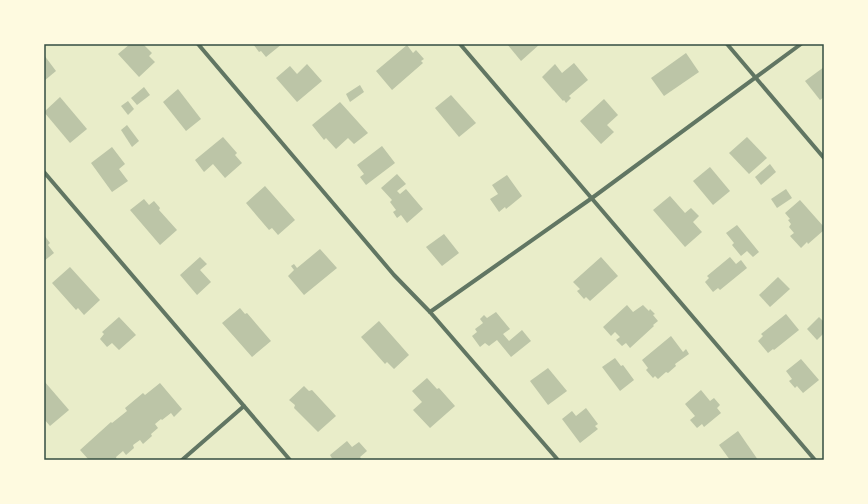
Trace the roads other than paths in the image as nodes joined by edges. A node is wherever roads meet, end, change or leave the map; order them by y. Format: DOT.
graph roads {
  1 [pos="198,44"];
  2 [pos="460,44"];
  3 [pos="727,44"];
  4 [pos="801,44"];
  5 [pos="755,77"];
  6 [pos="824,158"];
  7 [pos="44,172"];
  8 [pos="592,198"];
  9 [pos="430,312"];
  10 [pos="244,406"];
  11 [pos="182,460"];
  12 [pos="290,460"];
  13 [pos="558,460"];
  14 [pos="815,460"];
  1 -- 9 [label="street"];
  2 -- 8 [label="street"];
  3 -- 5 [label="street"];
  4 -- 5 [label="street"];
  5 -- 6 [label="street"];
  5 -- 8 [label="street"];
  7 -- 10 [label="street"];
  8 -- 9 [label="street"];
  8 -- 14 [label="street"];
  9 -- 13 [label="street"];
  10 -- 11 [label="street"];
  10 -- 12 [label="street"];
}
